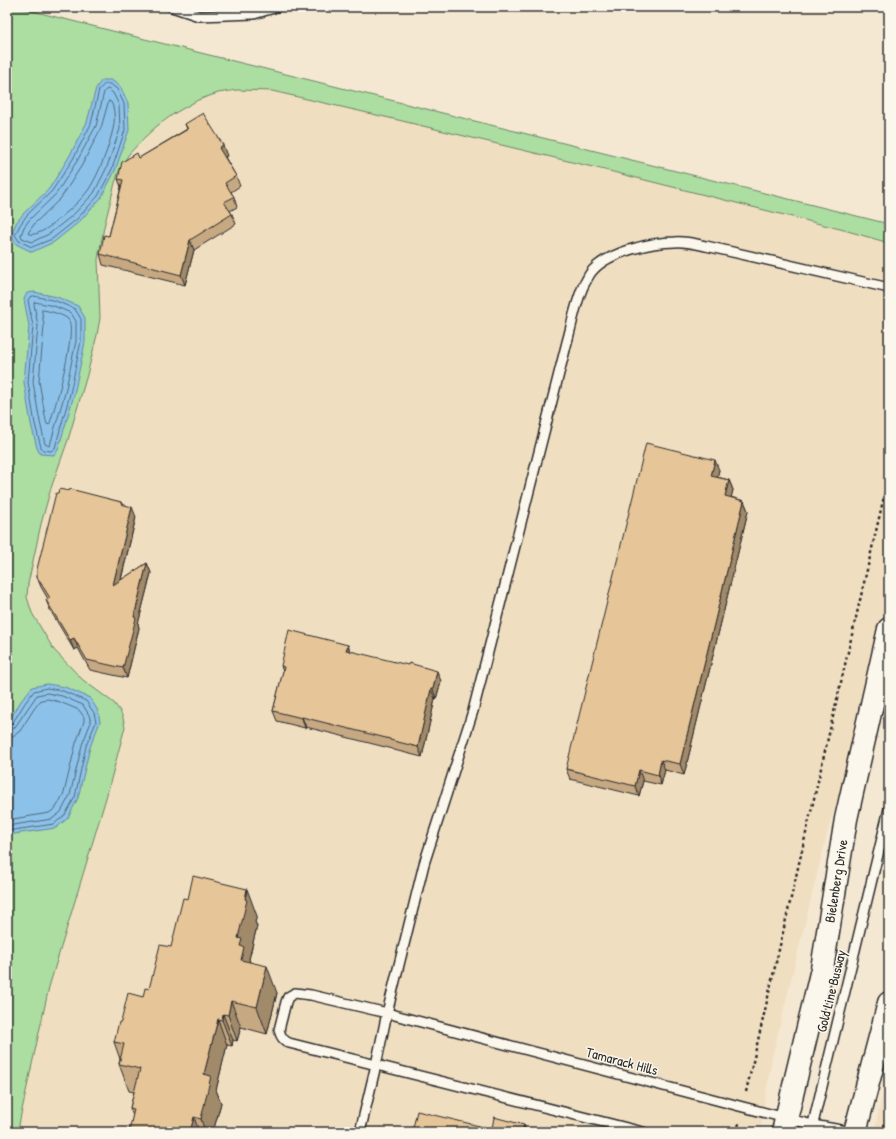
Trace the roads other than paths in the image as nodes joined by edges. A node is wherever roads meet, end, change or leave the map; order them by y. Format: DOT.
graph roads {
  1 [pos="172,7"];
  2 [pos="277,7"];
  3 [pos="889,288"];
  4 [pos="889,629"];
  5 [pos="889,809"];
  6 [pos="889,1003"];
  7 [pos="387,1013"];
  8 [pos="376,1065"];
  9 [pos="784,1125"];
  10 [pos="812,1128"];
  11 [pos="360,1132"];
  12 [pos="643,1132"];
  13 [pos="852,1132"];
  14 [pos="855,1132"];
  1 -- 2 [label="lane"];
  3 -- 7 [label="lane"];
  4 -- 9 [label="street, Bielenberg Drive"];
  5 -- 10 [label="lane, Gold Line Busway"];
  6 -- 14 [label="street"];
  7 -- 8 [label="lane"];
  7 -- 8 [label="lane, Tamarack Hills"];
  7 -- 9 [label="lane, Tamarack Hills"];
  8 -- 11 [label="lane"];
  8 -- 12 [label="lane"];
  9 -- 10 [label="lane, Tamarack Hills"];
  10 -- 13 [label="lane, Tamarack Hills"];
}
